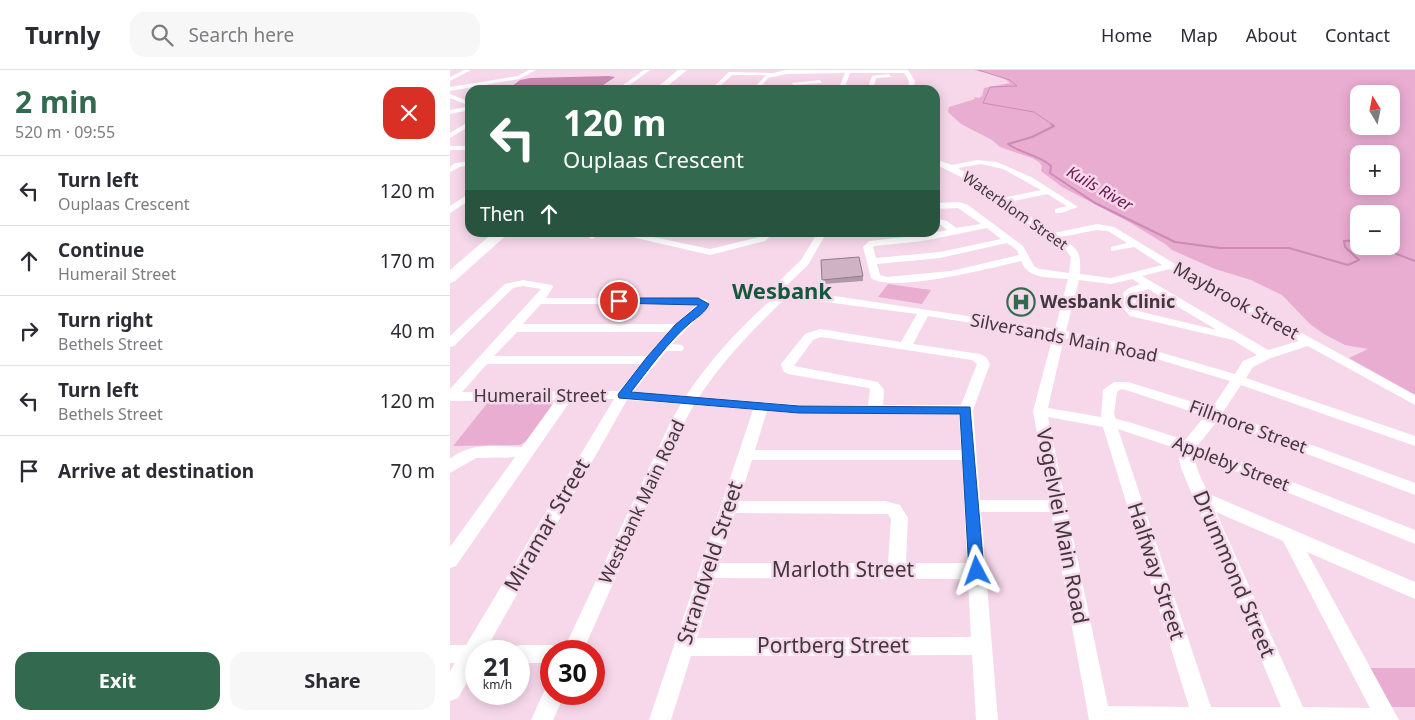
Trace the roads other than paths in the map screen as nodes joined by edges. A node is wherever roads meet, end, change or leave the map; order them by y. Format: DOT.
graph roads {
  1 [pos="468,70"];
  2 [pos="533,70"];
  3 [pos="683,70"];
  4 [pos="818,70"];
  5 [pos="849,70"];
  6 [pos="876,70"];
  7 [pos="904,70"];
  8 [pos="693,72"];
  9 [pos="646,73"];
  10 [pos="630,74"];
  11 [pos="772,74"];
  12 [pos="798,76"];
  13 [pos="815,76"];
  14 [pos="450,79"];
  15 [pos="730,81"];
  16 [pos="774,82"];
  17 [pos="811,82"];
  18 [pos="723,84"];
  19 [pos="909,84"];
  20 [pos="473,85"];
  21 [pos="627,85"];
  22 [pos="664,85"];
  23 [pos="679,85"];
  24 [pos="718,85"];
  25 [pos="759,85"];
  26 [pos="762,85"];
  27 [pos="798,85"];
  28 [pos="810,85"];
  29 [pos="843,85"];
  30 [pos="872,85"];
  31 [pos="465,86"];
  32 [pos="450,89"];
  33 [pos="450,96"];
  34 [pos="465,102"];
  35 [pos="465,109"];
  36 [pos="450,112"];
  37 [pos="465,127"];
  38 [pos="450,133"];
  39 [pos="465,134"];
  40 [pos="450,148"];
  41 [pos="465,148"];
  42 [pos="940,163"];
  43 [pos="465,164"];
  44 [pos="1000,166"];
  45 [pos="951,167"];
  46 [pos="990,168"];
  47 [pos="450,170"];
  48 [pos="1027,178"];
  49 [pos="1009,181"];
  50 [pos="1049,192"];
  51 [pos="465,200"];
  52 [pos="1001,201"];
  53 [pos="940,206"];
  54 [pos="450,210"];
  55 [pos="1058,211"];
  56 [pos="940,222"];
  57 [pos="988,225"];
  58 [pos="954,232"];
  59 [pos="940,235"];
  60 [pos="1052,236"];
  61 [pos="481,237"];
  62 [pos="498,237"];
  63 [pos="635,237"];
  64 [pos="764,237"];
  65 [pos="820,237"];
  66 [pos="825,237"];
  67 [pos="928,237"];
  68 [pos="639,238"];
  69 [pos="686,239"];
  70 [pos="1008,240"];
  71 [pos="628,243"];
  72 [pos="1136,244"];
  73 [pos="676,245"];
  74 [pos="1114,249"];
  75 [pos="664,251"];
  76 [pos="710,252"];
  77 [pos="1026,257"];
  78 [pos="699,260"];
  79 [pos="871,261"];
  80 [pos="450,263"];
  81 [pos="1172,266"];
  82 [pos="1134,276"];
  83 [pos="450,278"];
  84 [pos="1074,278"];
  85 [pos="1150,286"];
  86 [pos="784,291"];
  87 [pos="538,301"];
  88 [pos="701,308"];
  89 [pos="715,311"];
  90 [pos="924,313"];
  91 [pos="681,326"];
  92 [pos="696,327"];
  93 [pos="513,328"];
  94 [pos="1060,334"];
  95 [pos="1236,336"];
  96 [pos="1310,341"];
  97 [pos="450,343"];
  98 [pos="905,346"];
  99 [pos="662,347"];
  100 [pos="678,348"];
  101 [pos="1267,355"];
  102 [pos="484,360"];
  103 [pos="650,360"];
  104 [pos="1237,380"];
  105 [pos="623,395"];
  106 [pos="566,396"];
  107 [pos="450,397"];
  108 [pos="690,401"];
  109 [pos="1415,401"];
  110 [pos="760,407"];
  111 [pos="875,410"];
  112 [pos="966,410"];
  113 [pos="1040,411"];
  114 [pos="1215,414"];
  115 [pos="1108,422"];
  116 [pos="1415,440"];
  117 [pos="1189,447"];
  118 [pos="526,452"];
  119 [pos="745,455"];
  120 [pos="969,455"];
  121 [pos="450,468"];
  122 [pos="1415,489"];
  123 [pos="1201,498"];
  124 [pos="972,506"];
  125 [pos="1057,506"];
  126 [pos="728,507"];
  127 [pos="1290,536"];
  128 [pos="1415,538"];
  129 [pos="450,561"];
  130 [pos="708,570"];
  131 [pos="897,570"];
  132 [pos="977,571"];
  133 [pos="1415,591"];
  134 [pos="482,640"];
  135 [pos="578,640"];
  136 [pos="982,646"];
  137 [pos="683,647"];
  138 [pos="450,654"];
  139 [pos="465,654"];
  140 [pos="465,668"];
  141 [pos="450,691"];
  142 [pos="549,705"];
  143 [pos="1100,718"];
  144 [pos="1204,718"];
  145 [pos="1297,719"];
  146 [pos="1388,719"];
  147 [pos="542,720"];
  148 [pos="660,720"];
  149 [pos="987,720"];
  1 -- 14 [label="street"];
  2 -- 20 [label="street"];
  3 -- 22 [label="highway"];
  4 -- 5 [label="street"];
  4 -- 11 [label="street"];
  4 -- 13 [label="street"];
  5 -- 6 [label="street"];
  5 -- 29 [label="street"];
  6 -- 7 [label="street"];
  7 -- 19 [label="street"];
  8 -- 23 [label="highway"];
  9 -- 10 [label="street"];
  9 -- 21 [label="street"];
  11 -- 18 [label="street"];
  11 -- 25 [label="street"];
  12 -- 13 [label="street"];
  13 -- 17 [label="street"];
  13 -- 17 [label="street"];
  15 -- 18 [label="street"];
  16 -- 26 [label="street"];
  17 -- 27 [label="street"];
  17 -- 28 [label="street"];
  18 -- 24 [label="street"];
  19 -- 30 [label="street"];
  31 -- 32 [label="street"];
  33 -- 34 [label="street"];
  35 -- 36 [label="street"];
  37 -- 38 [label="street"];
  38 -- 39 [label="street"];
  40 -- 41 [label="street"];
  42 -- 45 [label="street, Waterblom Street"];
  43 -- 47 [label="street"];
  44 -- 45 [label="street"];
  44 -- 46 [label="street"];
  44 -- 48 [label="street"];
  45 -- 52 [label="street, Waterblom Street"];
  48 -- 49 [label="street"];
  48 -- 50 [label="street"];
  50 -- 52 [label="street"];
  50 -- 55 [label="street"];
  51 -- 54 [label="street"];
  52 -- 60 [label="street, Waterblom Street"];
  53 -- 57 [label="street"];
  56 -- 58 [label="street"];
  57 -- 58 [label="street"];
  57 -- 70 [label="street"];
  58 -- 59 [label="street"];
  60 -- 72 [label="street, Maybrook Street"];
  60 -- 84 [label="street, Waterblom Street"];
  61 -- 80 [label="highway"];
  62 -- 83 [label="highway"];
  63 -- 68 [label="street"];
  64 -- 76 [label="street"];
  65 -- 86 [label="street"];
  66 -- 86 [label="street, Westbank Main Road"];
  67 -- 79 [label="street"];
  68 -- 71 [label="street"];
  68 -- 73 [label="street"];
  69 -- 73 [label="street"];
  70 -- 77 [label="street"];
  70 -- 79 [label="street"];
  72 -- 74 [label="street"];
  72 -- 81 [label="street, Maybrook Street"];
  73 -- 75 [label="street"];
  73 -- 76 [label="street"];
  76 -- 78 [label="street"];
  77 -- 79 [label="street"];
  77 -- 84 [label="street"];
  81 -- 82 [label="street"];
  81 -- 96 [label="street, Maybrook Street"];
  82 -- 84 [label="street"];
  82 -- 85 [label="street"];
  84 -- 94 [label="street, Waterblom Street"];
  85 -- 95 [label="street"];
  85 -- 95 [label="street"];
  86 -- 90 [label="street, Silversands Main Road"];
  86 -- 108 [label="street, Westbank Main Road"];
  87 -- 88 [label="street"];
  87 -- 93 [label="street"];
  87 -- 97 [label="street"];
  88 -- 89 [label="street"];
  88 -- 91 [label="street, Miramar Street"];
  90 -- 94 [label="street, Silversands Main Road"];
  90 -- 98 [label="street"];
  91 -- 92 [label="street"];
  91 -- 93 [label="street"];
  91 -- 99 [label="street, Miramar Street"];
  93 -- 102 [label="street"];
  94 -- 104 [label="street, Silversands Main Road"];
  94 -- 113 [label="street, Vogelvlei Main Road"];
  95 -- 101 [label="street"];
  96 -- 101 [label="street"];
  96 -- 109 [label="street, Maybrook Street"];
  98 -- 111 [label="street"];
  98 -- 112 [label="street"];
  99 -- 100 [label="street"];
  99 -- 103 [label="street, Miramar Street"];
  101 -- 104 [label="street"];
  102 -- 103 [label="street"];
  102 -- 107 [label="street"];
  103 -- 105 [label="street, Miramar Street"];
  104 -- 114 [label="street"];
  104 -- 116 [label="street, Silversands Main Road"];
  105 -- 106 [label="street, Humerail Street"];
  105 -- 108 [label="street, Humerail Street"];
  105 -- 134 [label="street, Miramar Street"];
  106 -- 107 [label="street, Humerail Street"];
  106 -- 118 [label="street"];
  108 -- 110 [label="street, Humerail Street"];
  108 -- 135 [label="street, Westbank Main Road"];
  110 -- 111 [label="street, Humerail Street"];
  110 -- 119 [label="street, Strandveld Street"];
  111 -- 112 [label="street, Humerail Street"];
  112 -- 120 [label="street"];
  113 -- 115 [label="street, Appleby Street"];
  113 -- 125 [label="street, Vogelvlei Main Road"];
  114 -- 115 [label="street, Fillmore Street"];
  114 -- 117 [label="street"];
  114 -- 122 [label="street, Fillmore Street"];
  115 -- 117 [label="street, Appleby Street"];
  115 -- 144 [label="street, Halfway Street"];
  117 -- 123 [label="street, Drummond Street"];
  117 -- 128 [label="street, Appleby Street"];
  118 -- 121 [label="street"];
  118 -- 129 [label="street"];
  119 -- 120 [label="street"];
  119 -- 126 [label="street, Strandveld Street"];
  120 -- 124 [label="street"];
  123 -- 127 [label="street"];
  123 -- 145 [label="street, Drummond Street"];
  124 -- 125 [label="street"];
  124 -- 132 [label="street"];
  125 -- 143 [label="street, Vogelvlei Main Road"];
  126 -- 130 [label="street, Strandveld Street"];
  126 -- 131 [label="street"];
  127 -- 133 [label="street"];
  127 -- 146 [label="street"];
  130 -- 131 [label="street, Marloth Street"];
  130 -- 137 [label="street, Strandveld Street"];
  131 -- 132 [label="street, Marloth Street"];
  132 -- 136 [label="street"];
  136 -- 137 [label="street, Portberg Street"];
  136 -- 149 [label="street"];
  137 -- 148 [label="street, Strandveld Street"];
  138 -- 139 [label="street"];
  140 -- 141 [label="street, Miramar Street"];
  142 -- 147 [label="street"];
  143 -- 144 [label="street"];
  144 -- 145 [label="street"];
  145 -- 146 [label="street"];
}
